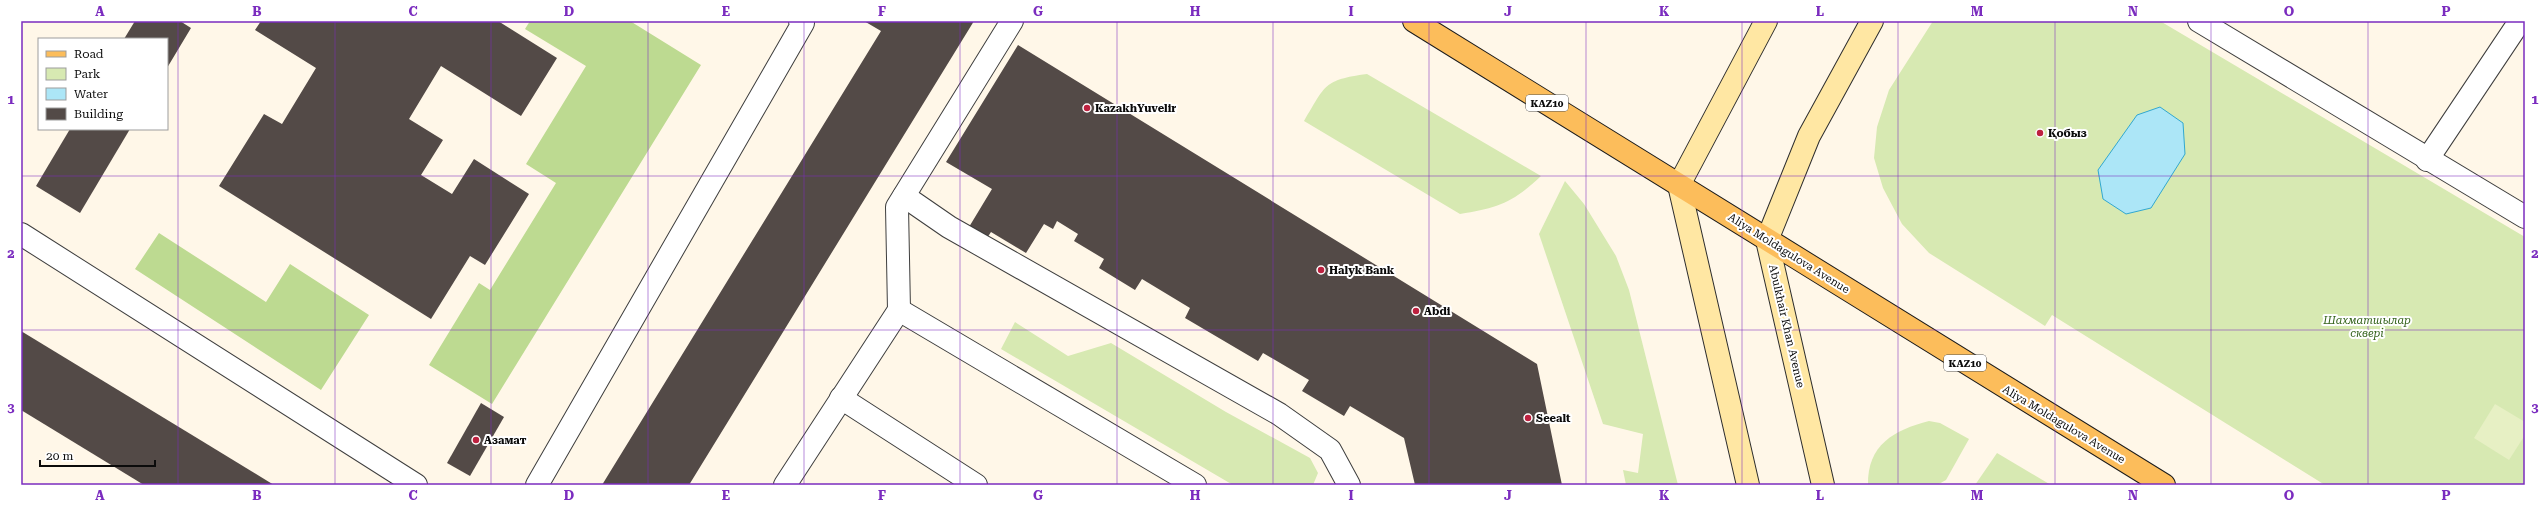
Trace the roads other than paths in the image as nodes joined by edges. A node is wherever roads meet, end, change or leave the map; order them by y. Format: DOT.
graph roads {
  1 [pos="800,21"];
  2 [pos="1012,21"];
  3 [pos="1414,21"];
  4 [pos="1766,21"];
  5 [pos="1872,21"];
  6 [pos="2199,21"];
  7 [pos="2520,21"];
  8 [pos="2427,160"];
  9 [pos="1680,185"];
  10 [pos="904,196"];
  11 [pos="2525,217"];
  12 [pos="21,234"];
  13 [pos="1767,240"];
  14 [pos="899,310"];
  15 [pos="841,398"];
  16 [pos="416,485"];
  17 [pos="538,485"];
  18 [pos="785,485"];
  19 [pos="976,485"];
  20 [pos="1195,485"];
  21 [pos="1348,485"];
  22 [pos="1748,485"];
  23 [pos="1823,485"];
  24 [pos="2164,485"];
  1 -- 17 [label="street"];
  2 -- 10 [label="street"];
  3 -- 9 [label="main road, Aliya Moldagulova Avenue / KAZ10"];
  4 -- 9 [label="main road"];
  5 -- 13 [label="main road"];
  6 -- 8 [label="street"];
  7 -- 8 [label="street"];
  8 -- 11 [label="street"];
  9 -- 13 [label="main road, Aliya Moldagulova Avenue / KAZ10"];
  9 -- 22 [label="main road"];
  10 -- 14 [label="street"];
  10 -- 21 [label="street"];
  12 -- 16 [label="street"];
  13 -- 23 [label="main road, Abulkhair Khan Avenue"];
  13 -- 24 [label="main road, Aliya Moldagulova Avenue / KAZ10"];
  14 -- 15 [label="street"];
  14 -- 20 [label="street"];
  15 -- 18 [label="street"];
  15 -- 19 [label="street"];
}
